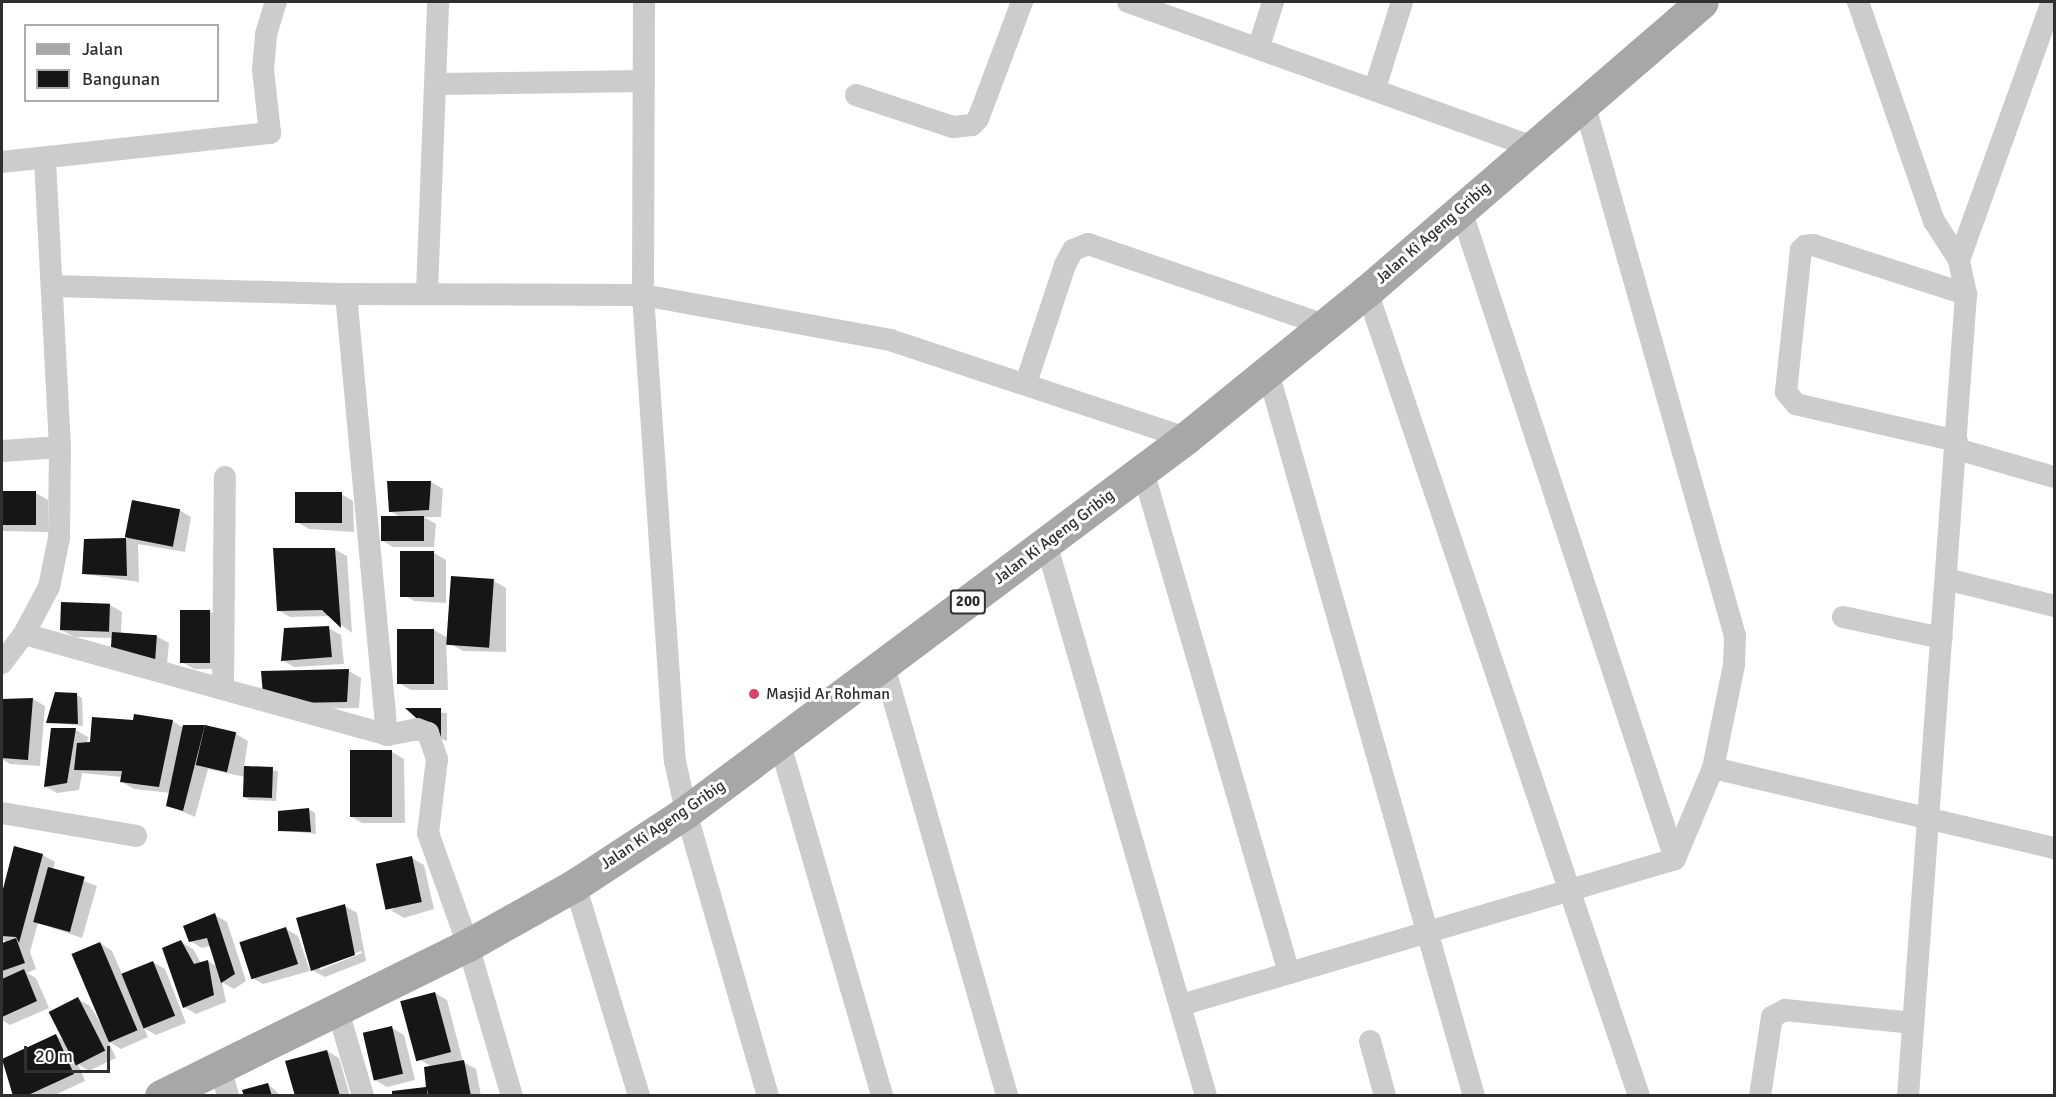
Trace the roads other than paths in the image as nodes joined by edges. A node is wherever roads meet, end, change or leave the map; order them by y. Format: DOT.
graph roads {
  1 [pos="276,2"];
  2 [pos="438,2"];
  3 [pos="644,2"];
  4 [pos="1022,2"];
  5 [pos="1128,2"];
  6 [pos="1273,2"];
  7 [pos="1402,2"];
  8 [pos="1702,2"];
  9 [pos="1858,2"];
  10 [pos="2052,2"];
  11 [pos="1258,46"];
  12 [pos="644,81"];
  13 [pos="438,84"];
  14 [pos="1375,88"];
  15 [pos="856,95"];
  16 [pos="1584,103"];
  17 [pos="1533,147"];
  18 [pos="45,159"];
  19 [pos="2,162"];
  20 [pos="1461,210"];
  21 [pos="1959,260"];
  22 [pos="53,286"];
  23 [pos="1366,291"];
  24 [pos="427,292"];
  25 [pos="346,294"];
  26 [pos="1966,294"];
  27 [pos="643,295"];
  28 [pos="1325,325"];
  29 [pos="1268,372"];
  30 [pos="1026,383"];
  31 [pos="1186,438"];
  32 [pos="1957,445"];
  33 [pos="60,447"];
  34 [pos="2,451"];
  35 [pos="1143,471"];
  36 [pos="225,477"];
  37 [pos="2055,477"];
  38 [pos="1046,543"];
  39 [pos="1946,579"];
  40 [pos="2055,606"];
  41 [pos="1843,617"];
  42 [pos="24,634"];
  43 [pos="1942,638"];
  44 [pos="2,663"];
  45 [pos="884,666"];
  46 [pos="223,689"];
  47 [pos="387,735"];
  48 [pos="780,744"];
  49 [pos="1713,768"];
  50 [pos="686,812"];
  51 [pos="2,813"];
  52 [pos="1928,818"];
  53 [pos="136,836"];
  54 [pos="2055,848"];
  55 [pos="1675,859"];
  56 [pos="575,885"];
  57 [pos="1569,891"];
  58 [pos="1427,933"];
  59 [pos="468,945"];
  60 [pos="1290,973"];
  61 [pos="1180,1005"];
  62 [pos="337,1008"];
  63 [pos="1913,1023"];
  64 [pos="1370,1041"];
  65 [pos="224,1081"];
  66 [pos="161,1095"];
  67 [pos="363,1095"];
  68 [pos="512,1095"];
  69 [pos="639,1095"];
  70 [pos="768,1095"];
  71 [pos="882,1095"];
  72 [pos="1006,1095"];
  73 [pos="1206,1095"];
  74 [pos="1385,1095"];
  75 [pos="1474,1095"];
  76 [pos="1638,1095"];
  77 [pos="1760,1095"];
  78 [pos="1908,1095"];
  1 -- 18 [label="street"];
  2 -- 13 [label="street"];
  3 -- 12 [label="street"];
  4 -- 15 [label="street"];
  5 -- 11 [label="street"];
  6 -- 11 [label="street"];
  7 -- 14 [label="street"];
  8 -- 16 [label="main road, Jalan Ki Ageng Gribig / 200"];
  9 -- 21 [label="street"];
  10 -- 21 [label="street"];
  11 -- 14 [label="street"];
  12 -- 13 [label="street"];
  12 -- 27 [label="street"];
  13 -- 24 [label="street"];
  14 -- 17 [label="street"];
  16 -- 17 [label="main road, Jalan Ki Ageng Gribig / 200"];
  16 -- 49 [label="street"];
  17 -- 20 [label="main road, Jalan Ki Ageng Gribig / 200"];
  18 -- 19 [label="street"];
  18 -- 22 [label="street"];
  20 -- 23 [label="main road, Jalan Ki Ageng Gribig / 200"];
  20 -- 55 [label="street"];
  21 -- 26 [label="street"];
  22 -- 25 [label="street"];
  22 -- 33 [label="street"];
  23 -- 28 [label="main road, Jalan Ki Ageng Gribig / 200"];
  23 -- 57 [label="street"];
  24 -- 25 [label="street"];
  24 -- 27 [label="street"];
  25 -- 47 [label="street"];
  26 -- 32 [label="street"];
  26 -- 32 [label="street"];
  27 -- 30 [label="street"];
  27 -- 50 [label="street"];
  28 -- 29 [label="main road, Jalan Ki Ageng Gribig / 200"];
  28 -- 30 [label="street"];
  29 -- 31 [label="main road, Jalan Ki Ageng Gribig / 200"];
  29 -- 58 [label="street"];
  30 -- 31 [label="street"];
  31 -- 35 [label="main road, Jalan Ki Ageng Gribig / 200"];
  32 -- 37 [label="street"];
  32 -- 39 [label="street"];
  33 -- 34 [label="street"];
  33 -- 42 [label="street"];
  35 -- 38 [label="main road, Jalan Ki Ageng Gribig / 200"];
  35 -- 60 [label="street"];
  36 -- 46 [label="street"];
  38 -- 45 [label="main road, Jalan Ki Ageng Gribig / 200"];
  38 -- 61 [label="street"];
  39 -- 40 [label="street"];
  39 -- 43 [label="street"];
  41 -- 43 [label="street"];
  42 -- 44 [label="street"];
  42 -- 46 [label="street"];
  43 -- 52 [label="street"];
  45 -- 48 [label="main road, Jalan Ki Ageng Gribig / 200"];
  45 -- 72 [label="street"];
  46 -- 47 [label="street"];
  47 -- 59 [label="street"];
  48 -- 50 [label="main road, Jalan Ki Ageng Gribig / 200"];
  48 -- 71 [label="street"];
  49 -- 52 [label="street"];
  49 -- 55 [label="street"];
  50 -- 56 [label="main road, Jalan Ki Ageng Gribig / 200"];
  50 -- 70 [label="street"];
  51 -- 53 [label="street"];
  52 -- 54 [label="street"];
  52 -- 63 [label="street"];
  55 -- 57 [label="street"];
  56 -- 59 [label="main road, Jalan Ki Ageng Gribig / 200"];
  56 -- 69 [label="street"];
  57 -- 58 [label="street"];
  57 -- 76 [label="street"];
  58 -- 60 [label="street"];
  58 -- 75 [label="street"];
  59 -- 62 [label="main road, Jalan Ki Ageng Gribig / 200"];
  59 -- 68 [label="street"];
  60 -- 61 [label="street"];
  61 -- 73 [label="street"];
  62 -- 65 [label="main road, Jalan Ki Ageng Gribig / 200"];
  62 -- 67 [label="street"];
  63 -- 77 [label="street"];
  63 -- 78 [label="street"];
  64 -- 74 [label="street"];
  65 -- 66 [label="main road, Jalan Ki Ageng Gribig / 200"];
}
